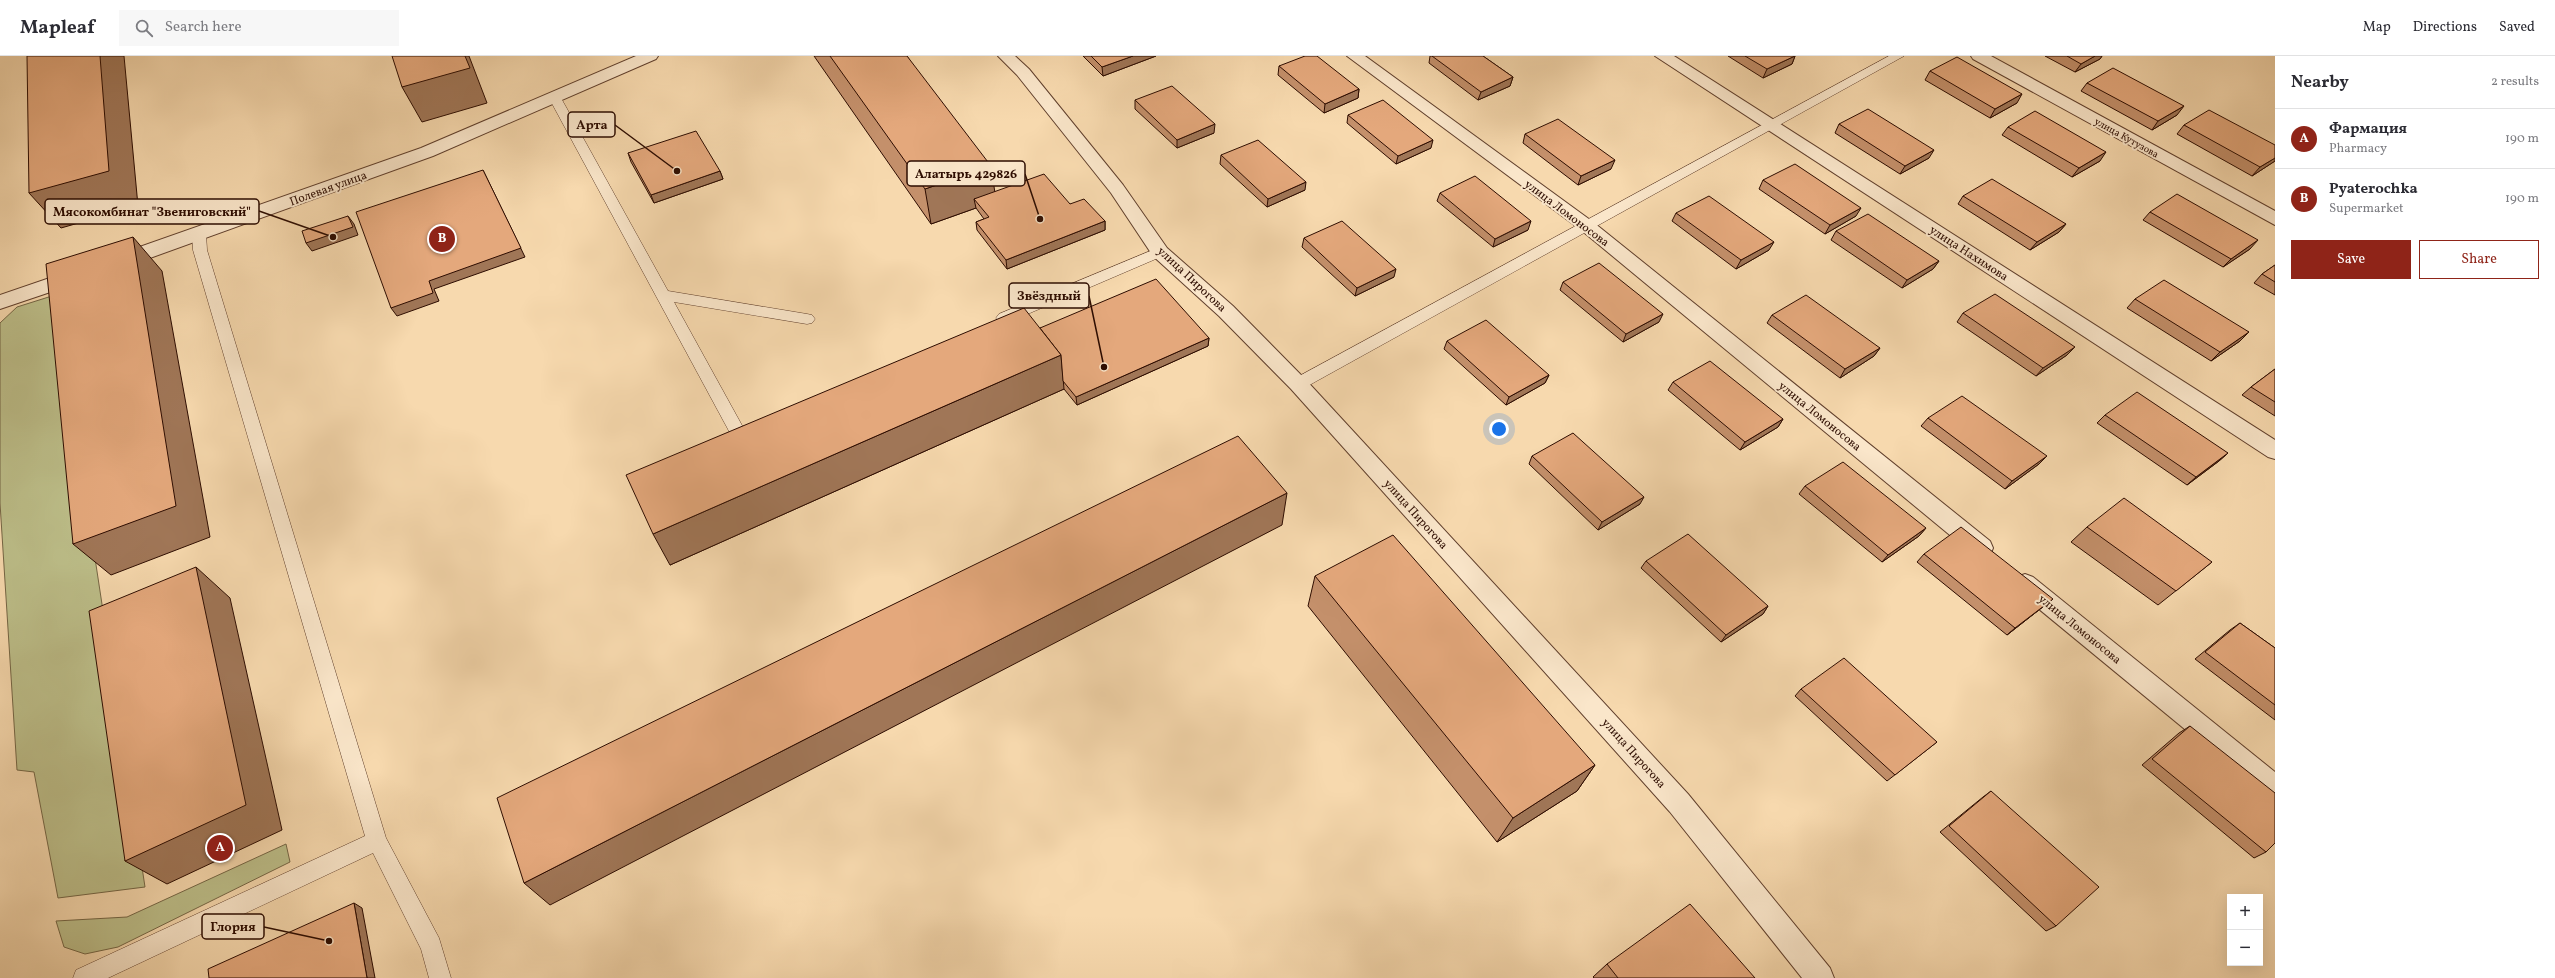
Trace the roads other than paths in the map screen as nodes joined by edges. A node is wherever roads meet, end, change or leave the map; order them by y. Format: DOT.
graph roads {
  1 [pos="650,56"];
  2 [pos="1006,56"];
  3 [pos="1355,56"];
  4 [pos="1663,56"];
  5 [pos="1898,56"];
  6 [pos="1979,56"];
  7 [pos="555,98"];
  8 [pos="1772,125"];
  9 [pos="2275,219"];
  10 [pos="1587,226"];
  11 [pos="199,234"];
  12 [pos="1160,252"];
  13 [pos="663,295"];
  14 [pos="0,302"];
  15 [pos="807,320"];
  16 [pos="992,322"];
  17 [pos="1298,384"];
  18 [pos="750,423"];
  19 [pos="736,429"];
  20 [pos="721,436"];
  21 [pos="2275,451"];
  22 [pos="2275,788"];
  23 [pos="377,841"];
  24 [pos="84,978"];
  25 [pos="440,978"];
  26 [pos="1820,978"];
  1 -- 7 [label="street, Полевая улица"];
  2 -- 12 [label="street, улица Пирогова"];
  3 -- 10 [label="street, улица Ломоносова"];
  4 -- 8 [label="street, улица Нахимова"];
  5 -- 8 [label="lane"];
  6 -- 9 [label="street, улица Кутузова"];
  7 -- 11 [label="street, Полевая улица"];
  7 -- 13 [label="lane"];
  8 -- 10 [label="lane"];
  8 -- 21 [label="street, улица Нахимова"];
  10 -- 17 [label="lane"];
  10 -- 22 [label="street, улица Ломоносова"];
  11 -- 14 [label="street, Полевая улица"];
  11 -- 23 [label="lane"];
  12 -- 16 [label="lane"];
  12 -- 17 [label="street, улица Пирогова"];
  13 -- 15 [label="lane"];
  13 -- 19 [label="lane"];
  17 -- 26 [label="street, улица Пирогова"];
  18 -- 19 [label="lane"];
  19 -- 20 [label="lane"];
  23 -- 24 [label="lane"];
  23 -- 25 [label="lane"];
}
